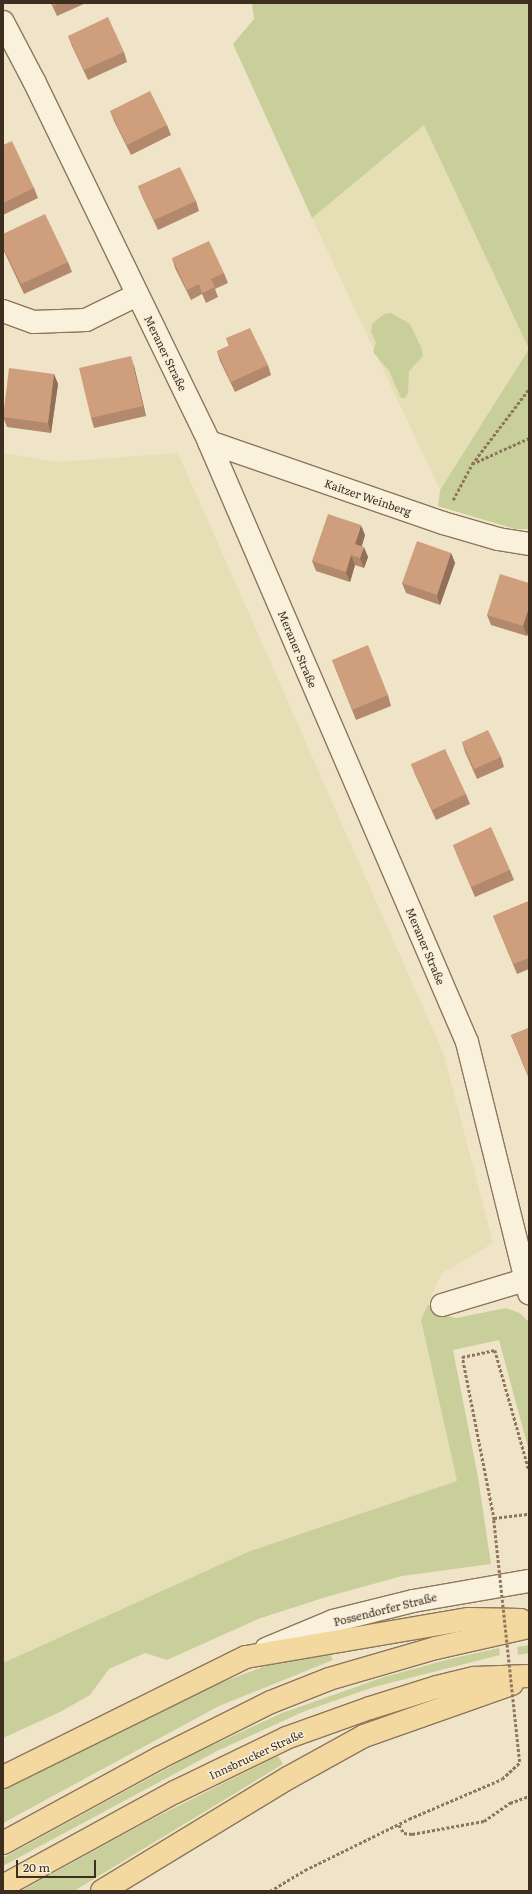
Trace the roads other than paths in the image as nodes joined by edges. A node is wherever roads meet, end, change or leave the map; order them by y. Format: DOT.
graph roads {
  1 [pos="3,8"];
  2 [pos="8,30"];
  3 [pos="137,295"];
  4 [pos="3,311"];
  5 [pos="209,442"];
  6 [pos="529,544"];
  7 [pos="527,1287"];
  8 [pos="442,1305"];
  9 [pos="529,1580"];
  10 [pos="529,1620"];
  11 [pos="529,1627"];
  12 [pos="246,1658"];
  13 [pos="529,1676"];
  14 [pos="529,1679"];
  15 [pos="3,1777"];
  16 [pos="3,1843"];
  17 [pos="3,1886"];
  18 [pos="102,1891"];
  1 -- 2 [label="street, Meraner Straße"];
  2 -- 3 [label="street, Meraner Straße"];
  3 -- 4 [label="street"];
  3 -- 5 [label="street, Meraner Straße"];
  5 -- 6 [label="street, Kaitzer Weinberg"];
  5 -- 7 [label="street, Meraner Straße"];
  7 -- 8 [label="street, Meraner Straße"];
  9 -- 12 [label="street, Possendorfer Straße"];
  10 -- 12 [label="main road"];
  11 -- 16 [label="main road"];
  12 -- 15 [label="main road"];
  13 -- 17 [label="main road, Innsbrucker Straße"];
  14 -- 18 [label="main road"];
}
